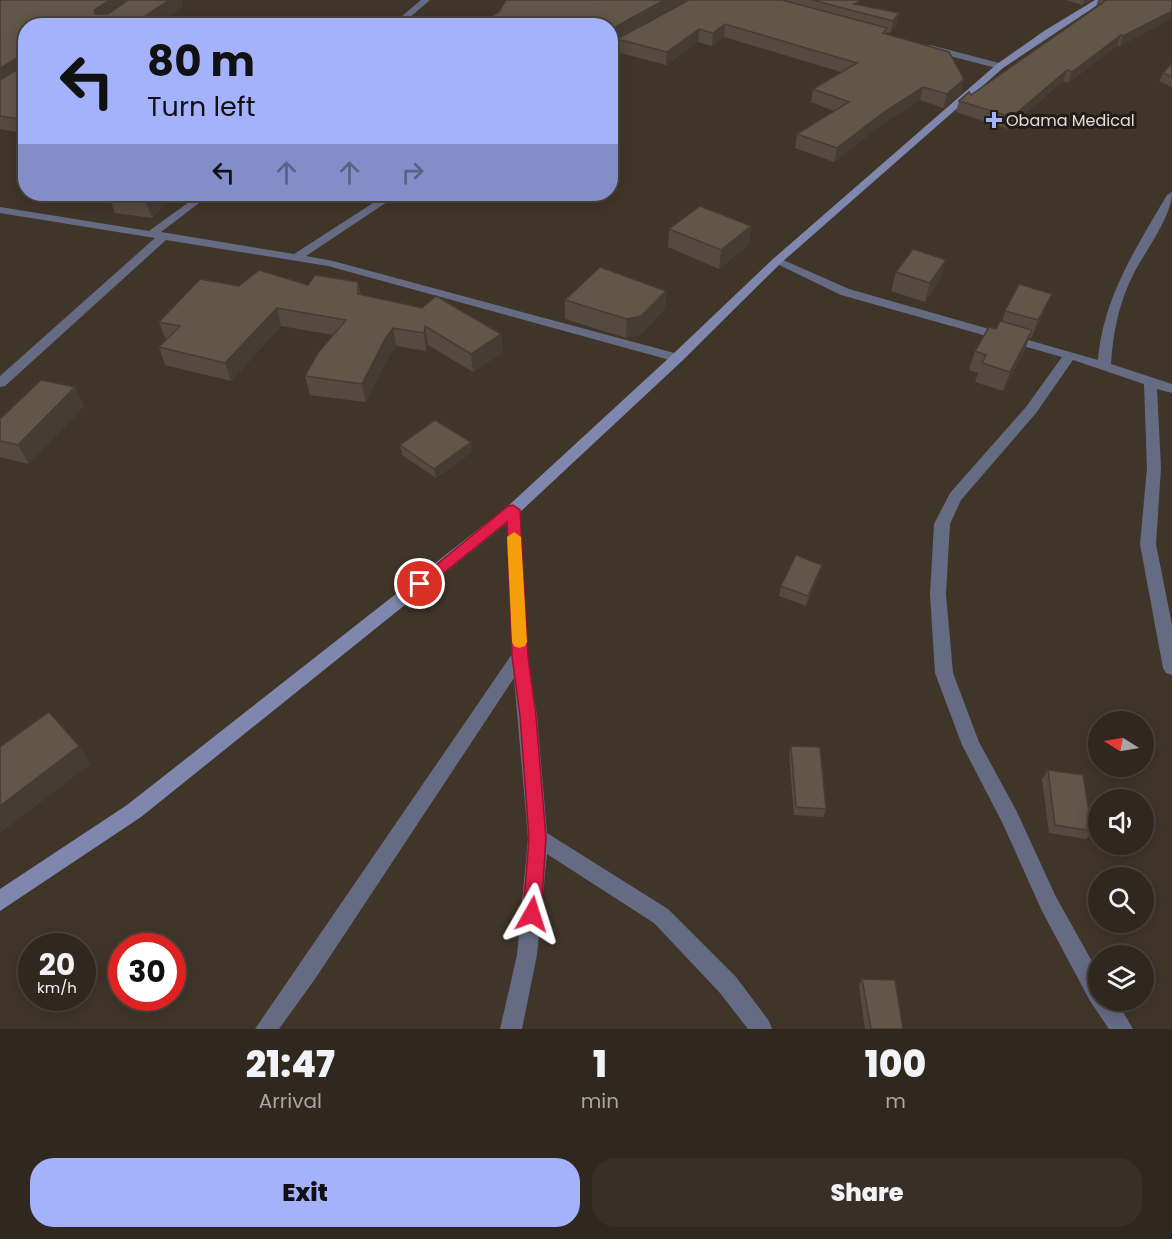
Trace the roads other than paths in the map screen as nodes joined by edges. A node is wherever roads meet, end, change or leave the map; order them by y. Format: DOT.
graph roads {
  1 [pos="426,0"];
  2 [pos="1101,0"];
  3 [pos="404,18"];
  4 [pos="643,30"];
  5 [pos="618,45"];
  6 [pos="922,46"];
  7 [pos="1000,66"];
  8 [pos="1172,195"];
  9 [pos="198,201"];
  10 [pos="383,201"];
  11 [pos="0,210"];
  12 [pos="157,236"];
  13 [pos="295,258"];
  14 [pos="777,261"];
  15 [pos="1070,355"];
  16 [pos="677,358"];
  17 [pos="1104,365"];
  18 [pos="1150,381"];
  19 [pos="0,383"];
  20 [pos="1172,389"];
  21 [pos="513,510"];
  22 [pos="520,656"];
  23 [pos="1172,668"];
  24 [pos="537,838"];
  25 [pos="0,901"];
  26 [pos="1088,975"];
  27 [pos="1110,1011"];
  28 [pos="266,1029"];
  29 [pos="511,1029"];
  30 [pos="761,1029"];
  31 [pos="1122,1029"];
  1 -- 3 [label="street"];
  2 -- 7 [label="street"];
  4 -- 5 [label="street"];
  6 -- 7 [label="street"];
  7 -- 14 [label="street"];
  8 -- 17 [label="street"];
  9 -- 12 [label="street"];
  10 -- 13 [label="street"];
  11 -- 12 [label="street"];
  12 -- 13 [label="street"];
  12 -- 19 [label="street"];
  13 -- 16 [label="street"];
  14 -- 15 [label="street"];
  14 -- 16 [label="street"];
  15 -- 17 [label="street"];
  15 -- 26 [label="street"];
  16 -- 21 [label="street"];
  17 -- 18 [label="street"];
  18 -- 20 [label="street"];
  18 -- 23 [label="street"];
  21 -- 22 [label="street"];
  21 -- 25 [label="street"];
  22 -- 24 [label="street"];
  22 -- 28 [label="street"];
  24 -- 29 [label="street"];
  24 -- 30 [label="street"];
  27 -- 31 [label="street"];
}
